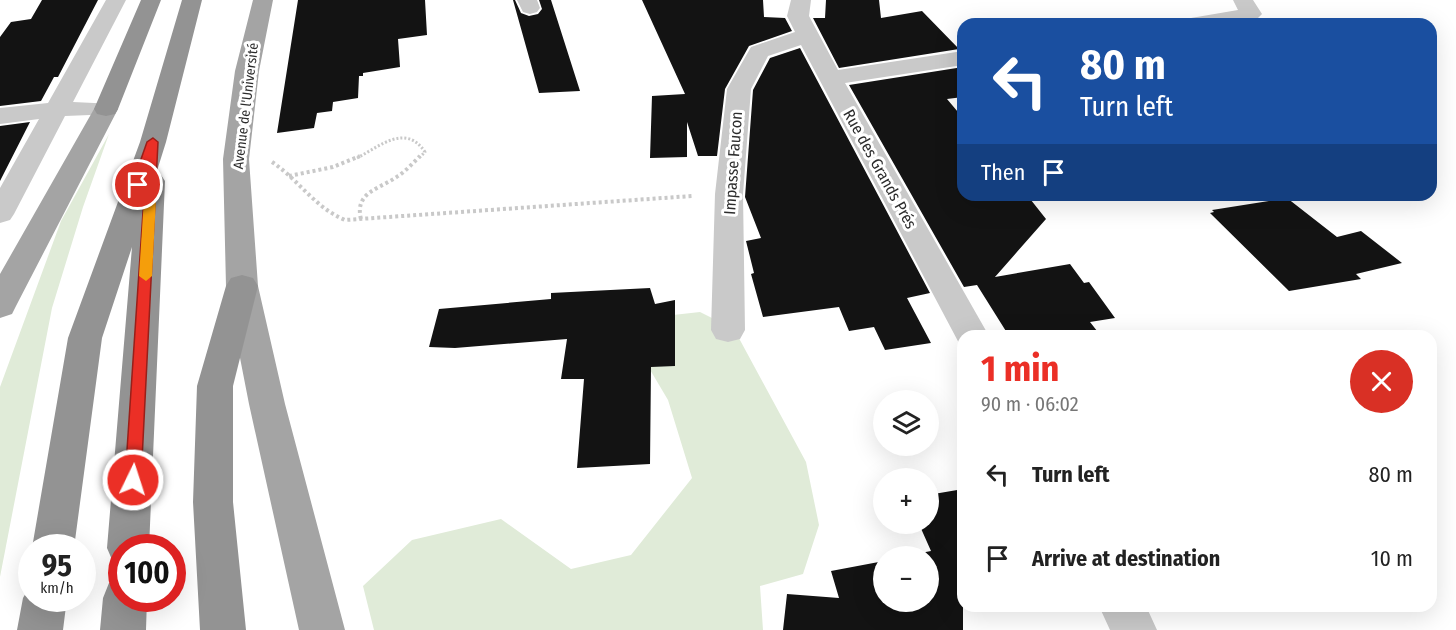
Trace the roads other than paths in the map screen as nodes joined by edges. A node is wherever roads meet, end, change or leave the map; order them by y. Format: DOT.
graph roads {
  1 [pos="116,0"];
  2 [pos="151,0"];
  3 [pos="192,0"];
  4 [pos="263,0"];
  5 [pos="801,0"];
  6 [pos="1243,0"];
  7 [pos="1227,18"];
  8 [pos="807,35"];
  9 [pos="957,59"];
  10 [pos="830,78"];
  11 [pos="58,109"];
  12 [pos="106,109"];
  13 [pos="0,116"];
  14 [pos="153,142"];
  15 [pos="0,214"];
  16 [pos="242,286"];
  17 [pos="0,306"];
  18 [pos="728,330"];
  19 [pos="969,330"];
  20 [pos="55,534"];
  21 [pos="129,534"];
  22 [pos="43,612"];
  23 [pos="124,612"];
  24 [pos="1124,612"];
  25 [pos="40,630"];
  26 [pos="123,630"];
  27 [pos="223,630"];
  28 [pos="322,630"];
  29 [pos="1134,630"];
  1 -- 11 [label="street"];
  2 -- 12 [label="highway"];
  3 -- 14 [label="highway"];
  4 -- 16 [label="main road, Avenue de l'Université"];
  5 -- 8 [label="street, Rue des Grands Prés"];
  6 -- 7 [label="street"];
  8 -- 10 [label="street, Rue des Grands Prés"];
  8 -- 18 [label="street, Impasse Faucon"];
  9 -- 10 [label="street"];
  10 -- 19 [label="street, Rue des Grands Prés"];
  11 -- 12 [label="street"];
  11 -- 13 [label="street"];
  11 -- 15 [label="street"];
  12 -- 17 [label="main road"];
  14 -- 20 [label="highway"];
  14 -- 21 [label="highway"];
  16 -- 27 [label="highway"];
  16 -- 28 [label="main road, Avenue de l'Université"];
  22 -- 25 [label="highway"];
  23 -- 26 [label="highway"];
  24 -- 29 [label="street"];
}
